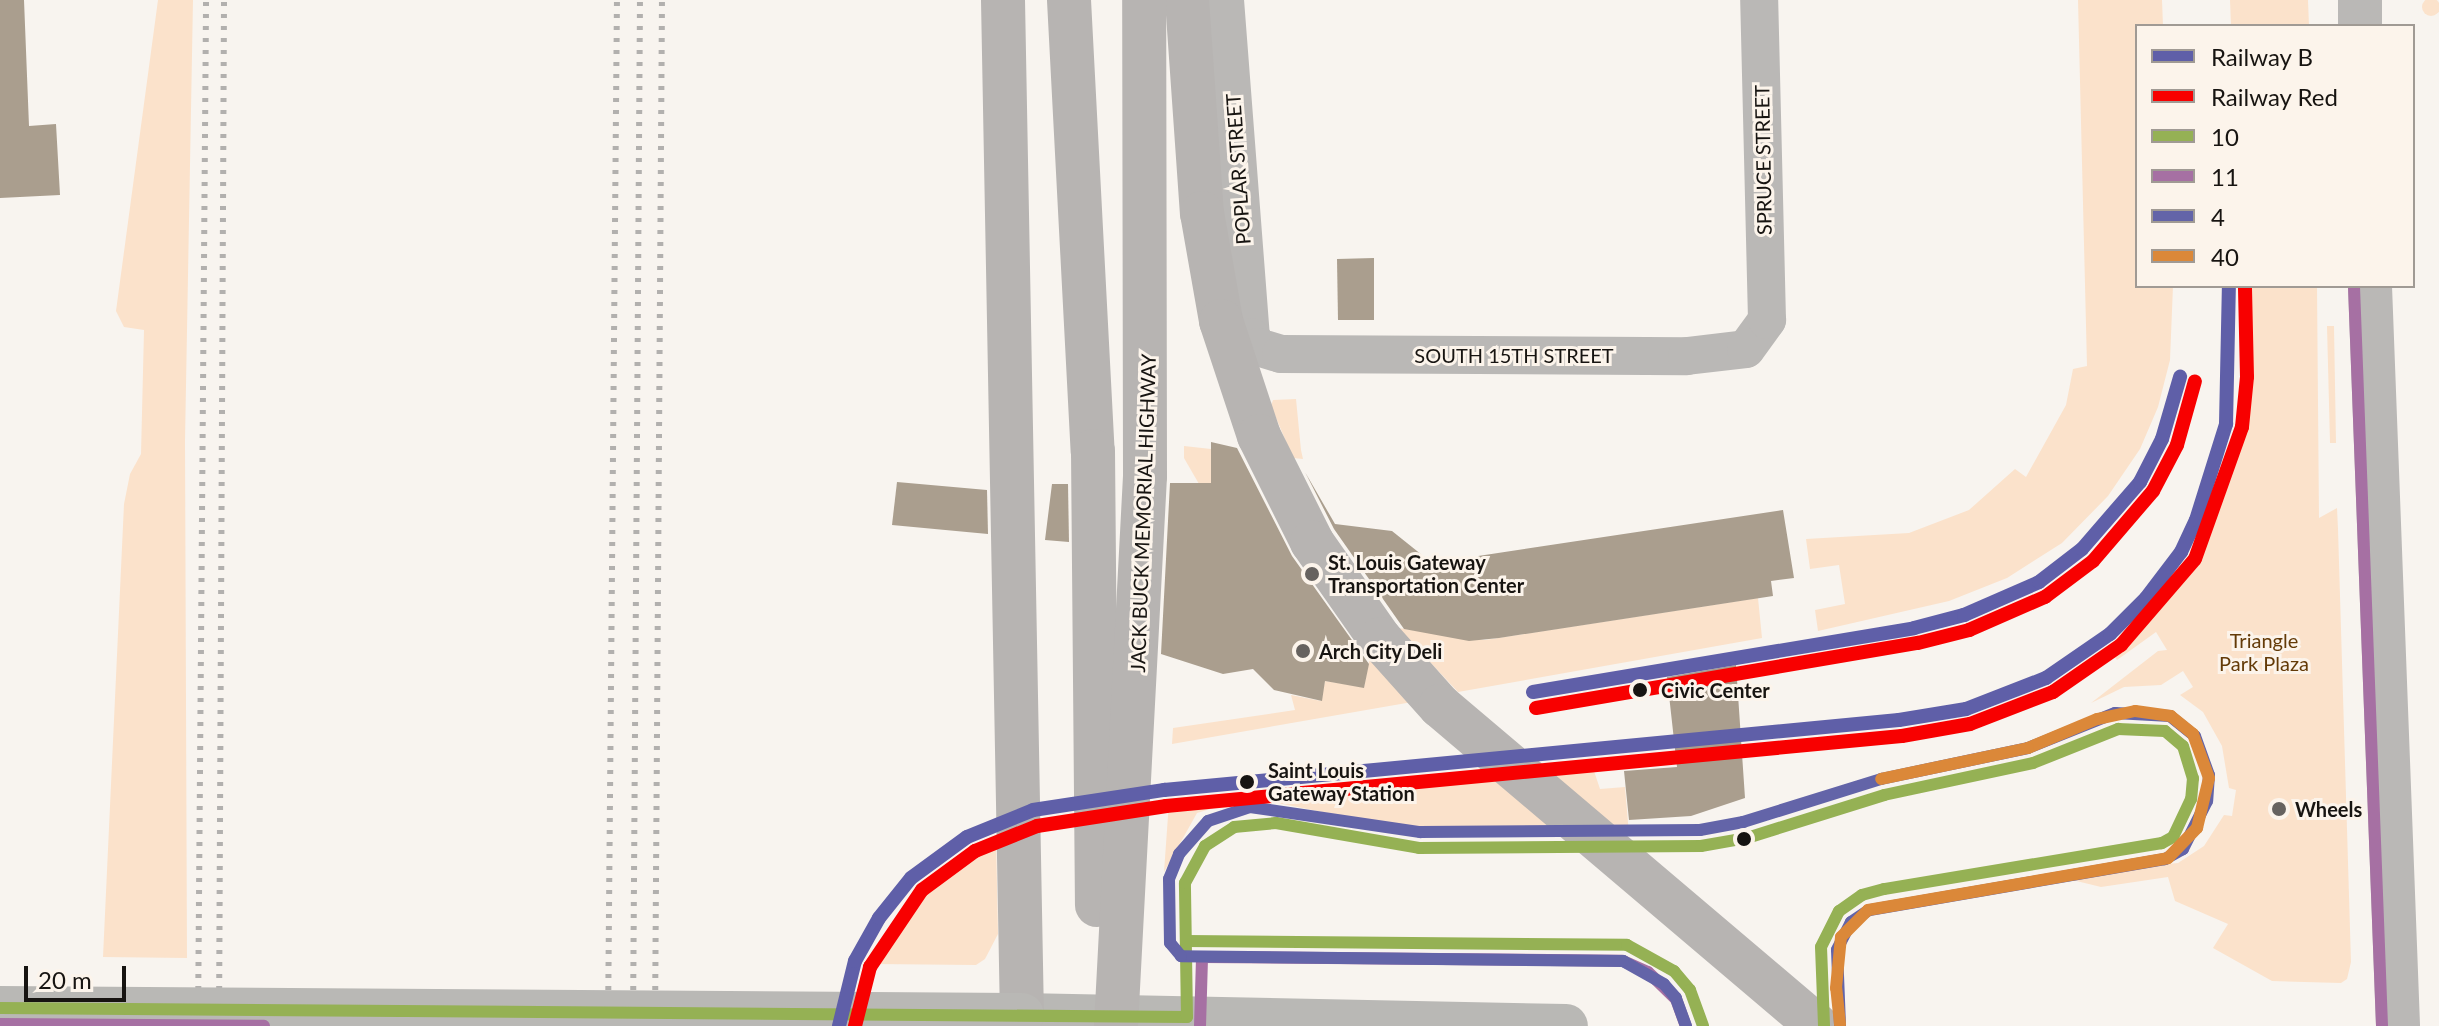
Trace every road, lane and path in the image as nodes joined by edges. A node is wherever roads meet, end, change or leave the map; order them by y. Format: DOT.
graph roads {
  1 [pos="1003,0"];
  2 [pos="1069,0"];
  3 [pos="1144,0"];
  4 [pos="1187,0"];
  5 [pos="1225,0"];
  6 [pos="1759,0"];
  7 [pos="2360,0"];
  8 [pos="2360,24"];
  9 [pos="2370,288"];
  10 [pos="1767,320"];
  11 [pos="1251,337"];
  12 [pos="0,1008"];
  13 [pos="1058,1019"];
  14 [pos="1116,1026"];
  15 [pos="1566,1026"];
  16 [pos="1817,1026"];
  17 [pos="2398,1026"];
  1 -- 13 [label="highway"];
  2 -- 13 [label="highway, JACK BUCK MEMORIAL HIGHWAY, bridge"];
  3 -- 14 [label="highway, JACK BUCK MEMORIAL HIGHWAY, bridge"];
  4 -- 16 [label="highway"];
  5 -- 11 [label="street, POPLAR STREET"];
  6 -- 10 [label="street, SPRUCE STREET"];
  7 -- 8 [label="street"];
  9 -- 17 [label="street"];
  10 -- 11 [label="street, SOUTH 15TH STREET"];
  12 -- 13 [label="main road, bridge"];
  13 -- 15 [label="main road"];
}
